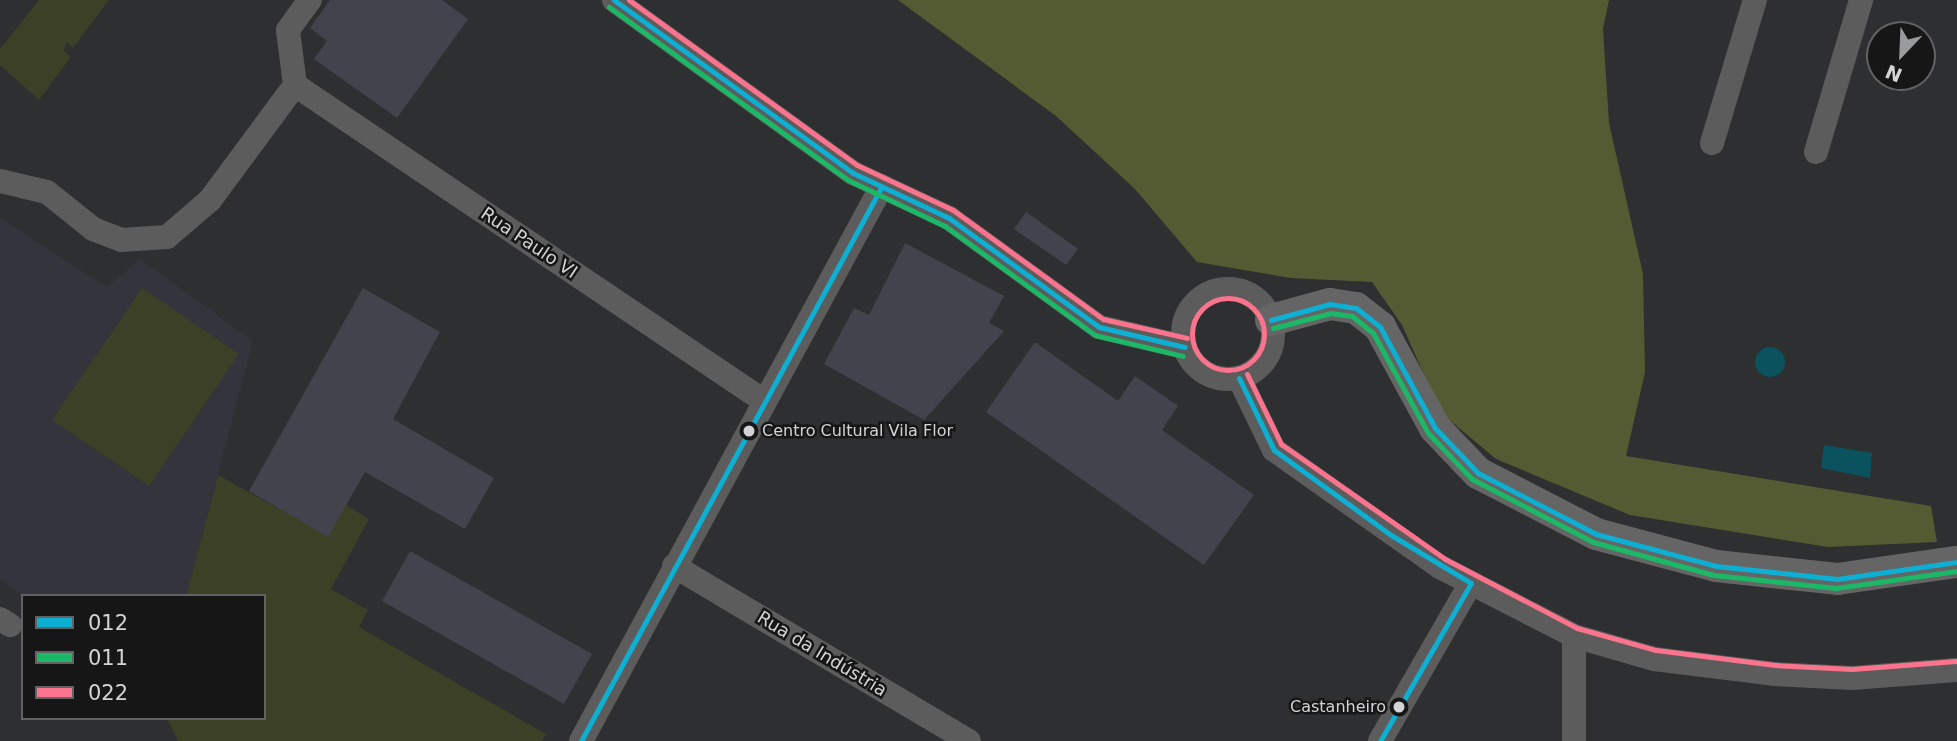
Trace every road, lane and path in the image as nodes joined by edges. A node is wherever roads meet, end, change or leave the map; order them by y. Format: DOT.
graph roads {
  1 [pos="310,0"];
  2 [pos="614,0"];
  3 [pos="1755,0"];
  4 [pos="1861,0"];
  5 [pos="295,85"];
  6 [pos="1712,143"];
  7 [pos="1816,152"];
  8 [pos="0,181"];
  9 [pos="882,186"];
  10 [pos="1271,320"];
  11 [pos="1185,346"];
  12 [pos="1239,378"];
  13 [pos="764,401"];
  14 [pos="1957,562"];
  15 [pos="674,566"];
  16 [pos="1471,583"];
  17 [pos="1574,636"];
  18 [pos="1957,670"];
  19 [pos="581,741"];
  20 [pos="970,741"];
  21 [pos="1380,741"];
  22 [pos="1574,741"];
  1 -- 5 [label="street"];
  2 -- 9 [label="street"];
  3 -- 6 [label="street"];
  4 -- 7 [label="street"];
  5 -- 8 [label="street"];
  5 -- 13 [label="street, Rua Paulo VI"];
  9 -- 11 [label="street"];
  9 -- 13 [label="street"];
  10 -- 11 [label="street"];
  10 -- 12 [label="street"];
  10 -- 14 [label="main road"];
  11 -- 12 [label="street"];
  12 -- 16 [label="street"];
  13 -- 15 [label="street"];
  15 -- 19 [label="street"];
  15 -- 20 [label="street, Rua da Indústria"];
  16 -- 17 [label="street"];
  16 -- 21 [label="street"];
  17 -- 18 [label="street"];
  17 -- 22 [label="street"];
}
